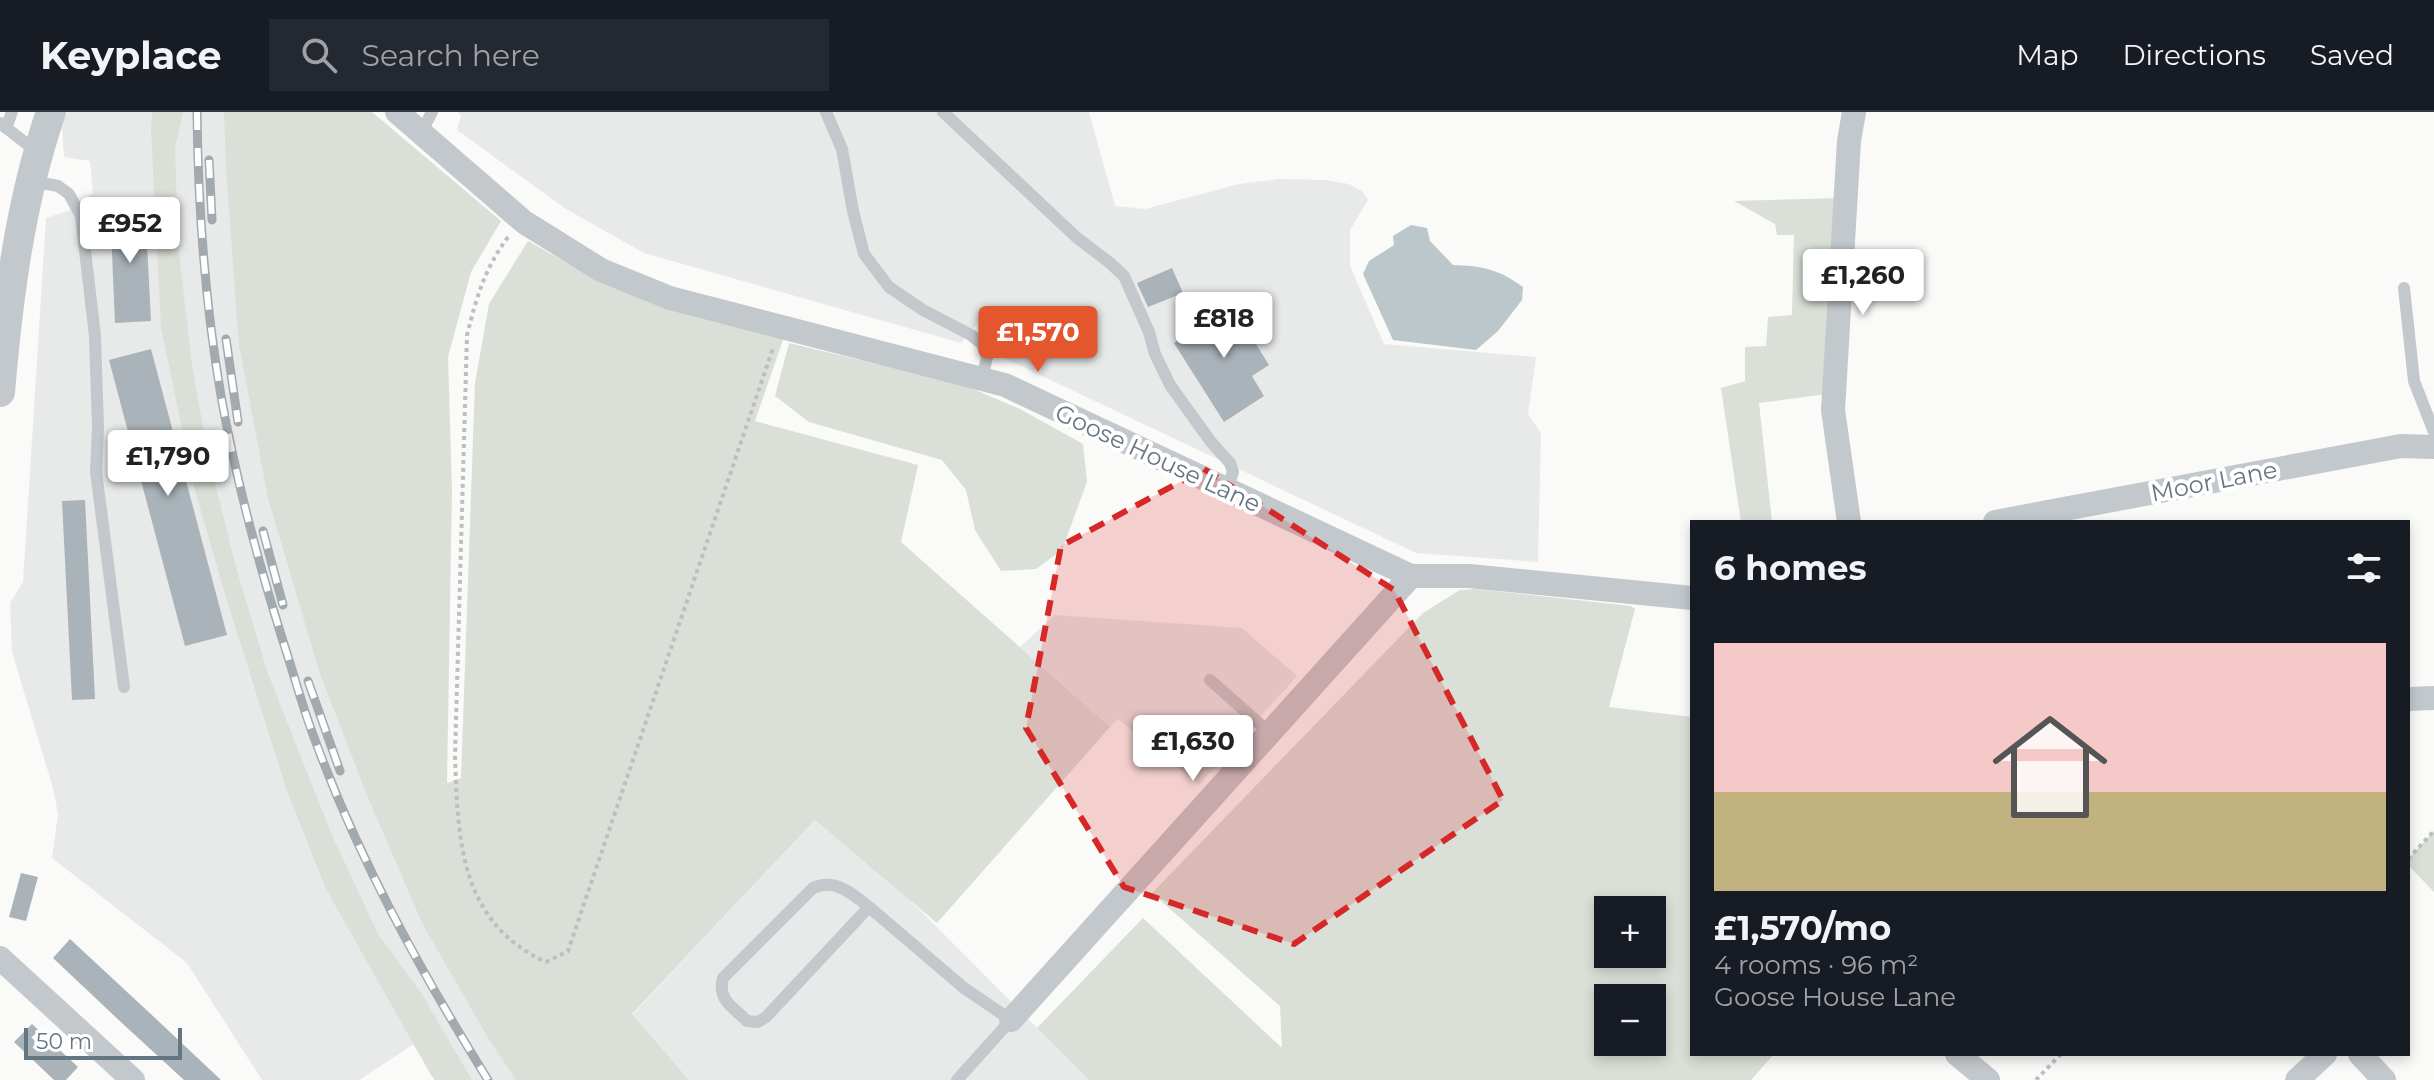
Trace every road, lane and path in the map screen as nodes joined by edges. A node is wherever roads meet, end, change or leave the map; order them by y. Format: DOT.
graph roads {
  1 [pos="12,112"];
  2 [pos="51,112"];
  3 [pos="397,112"];
  4 [pos="826,112"];
  5 [pos="943,112"];
  6 [pos="1854,112"];
  7 [pos="426,123"];
  8 [pos="3,126"];
  9 [pos="34,167"];
  10 [pos="521,219"];
  11 [pos="2404,288"];
  12 [pos="780,327"];
  13 [pos="982,380"];
  14 [pos="0,392"];
  15 [pos="2434,432"];
  16 [pos="2434,447"];
  17 [pos="1227,490"];
  18 [pos="1849,520"];
  19 [pos="2006,520"];
  20 [pos="1411,576"];
  21 [pos="1690,598"];
  22 [pos="1210,680"];
  23 [pos="124,687"];
  24 [pos="2434,698"];
  25 [pos="2410,699"];
  26 [pos="1270,733"];
  27 [pos="2434,831"];
  28 [pos="2410,857"];
  29 [pos="869,907"];
  30 [pos="0,958"];
  31 [pos="1011,1020"];
  32 [pos="1959,1056"];
  33 [pos="2059,1056"];
  34 [pos="2323,1056"];
  35 [pos="2362,1056"];
  36 [pos="133,1080"];
  37 [pos="957,1080"];
  38 [pos="1988,1080"];
  39 [pos="2036,1080"];
  40 [pos="2297,1080"];
  41 [pos="2384,1080"];
  1 -- 8 [label="lane"];
  2 -- 9 [label="street"];
  3 -- 7 [label="street, Goose House Lane"];
  4 -- 13 [label="lane"];
  5 -- 17 [label="lane"];
  6 -- 18 [label="street"];
  7 -- 10 [label="street, Goose House Lane"];
  8 -- 9 [label="lane"];
  9 -- 14 [label="street"];
  9 -- 23 [label="lane"];
  10 -- 12 [label="street, Goose House Lane"];
  10 -- 12 [label="path"];
  11 -- 15 [label="lane"];
  12 -- 13 [label="street, Goose House Lane"];
  13 -- 17 [label="street, Goose House Lane"];
  16 -- 19 [label="street, Moor Lane"];
  17 -- 20 [label="street, Goose House Lane"];
  20 -- 21 [label="street, Goose House Lane"];
  20 -- 26 [label="street"];
  22 -- 26 [label="lane"];
  24 -- 25 [label="street"];
  26 -- 31 [label="street"];
  27 -- 28 [label="path"];
  29 -- 29 [label="lane"];
  29 -- 31 [label="lane"];
  30 -- 36 [label="street"];
  31 -- 37 [label="lane"];
  32 -- 38 [label="street"];
  33 -- 39 [label="path"];
  34 -- 40 [label="street"];
  35 -- 41 [label="street"];
}
